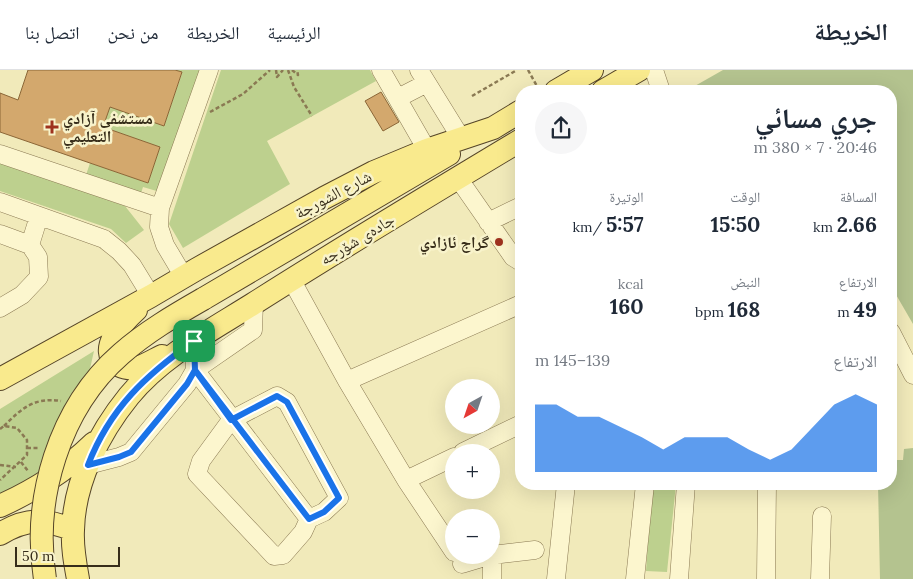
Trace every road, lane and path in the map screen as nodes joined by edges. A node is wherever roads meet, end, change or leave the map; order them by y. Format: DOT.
graph roads {
  1 [pos="209,70"];
  2 [pos="270,70"];
  3 [pos="276,70"];
  4 [pos="283,70"];
  5 [pos="290,70"];
  6 [pos="297,70"];
  7 [pos="381,70"];
  8 [pos="517,70"];
  9 [pos="528,70"];
  10 [pos="592,70"];
  11 [pos="639,70"];
  12 [pos="654,70"];
  13 [pos="423,76"];
  14 [pos="537,85"];
  15 [pos="566,85"];
  16 [pos="614,85"];
  17 [pos="659,85"];
  18 [pos="472,96"];
  19 [pos="398,98"];
  20 [pos="195,110"];
  21 [pos="515,115"];
  22 [pos="312,116"];
  23 [pos="493,128"];
  24 [pos="461,138"];
  25 [pos="515,144"];
  26 [pos="427,150"];
  27 [pos="0,154"];
  28 [pos="458,178"];
  29 [pos="0,202"];
  30 [pos="160,208"];
  31 [pos="515,209"];
  32 [pos="39,216"];
  33 [pos="488,222"];
  34 [pos="0,234"];
  35 [pos="30,245"];
  36 [pos="515,258"];
  37 [pos="184,277"];
  38 [pos="291,279"];
  39 [pos="152,295"];
  40 [pos="254,303"];
  41 [pos="515,307"];
  42 [pos="0,308"];
  43 [pos="194,341"];
  44 [pos="897,344"];
  45 [pos="195,370"];
  46 [pos="913,375"];
  47 [pos="0,379"];
  48 [pos="347,381"];
  49 [pos="69,404"];
  50 [pos="231,420"];
  51 [pos="4,426"];
  52 [pos="515,427"];
  53 [pos="0,429"];
  54 [pos="105,431"];
  55 [pos="480,444"];
  56 [pos="445,461"];
  57 [pos="0,465"];
  58 [pos="88,465"];
  59 [pos="16,467"];
  60 [pos="0,480"];
  61 [pos="406,480"];
  62 [pos="565,490"];
  63 [pos="644,490"];
  64 [pos="686,490"];
  65 [pos="767,490"];
  66 [pos="0,506"];
  67 [pos="822,516"];
  68 [pos="309,519"];
  69 [pos="72,530"];
  70 [pos="0,534"];
  71 [pos="445,540"];
  72 [pos="534,550"];
  73 [pos="500,554"];
  74 [pos="492,564"];
  75 [pos="45,579"];
  76 [pos="78,579"];
  77 [pos="492,579"];
  78 [pos="556,579"];
  79 [pos="635,579"];
  80 [pos="679,579"];
  81 [pos="766,579"];
  82 [pos="820,579"];
  1 -- 20 [label="street"];
  2 -- 20 [label="path"];
  3 -- 4 [label="path"];
  5 -- 6 [label="path"];
  5 -- 22 [label="path"];
  7 -- 19 [label="street"];
  8 -- 18 [label="path"];
  9 -- 14 [label="path"];
  10 -- 15 [label="main road"];
  11 -- 16 [label="main road"];
  12 -- 17 [label="street"];
  13 -- 19 [label="street"];
  13 -- 24 [label="street"];
  19 -- 26 [label="street"];
  20 -- 30 [label="street"];
  21 -- 23 [label="main road, شارع الشورجة"];
  23 -- 24 [label="main road, شارع الشورجة"];
  23 -- 75 [label="main road, bridge"];
  24 -- 26 [label="main road, شارع الشورجة"];
  25 -- 28 [label="main road, جادەی شۆرجە"];
  26 -- 37 [label="main road, شارع الشورجة"];
  27 -- 30 [label="street"];
  28 -- 33 [label="street"];
  28 -- 38 [label="main road, جادەی شۆرجە"];
  29 -- 32 [label="street"];
  30 -- 37 [label="street"];
  31 -- 33 [label="street"];
  32 -- 35 [label="street"];
  32 -- 39 [label="street"];
  33 -- 36 [label="street"];
  34 -- 35 [label="street"];
  35 -- 42 [label="street"];
  37 -- 39 [label="main road, شارع الشورجة"];
  38 -- 40 [label="main road, جادەی شۆرجە"];
  38 -- 48 [label="street"];
  39 -- 43 [label="main road"];
  39 -- 47 [label="main road"];
  40 -- 43 [label="main road, جادەی شۆرجە"];
  40 -- 45 [label="street"];
  41 -- 48 [label="street"];
  43 -- 45 [label="street"];
  43 -- 54 [label="main road"];
  44 -- 46 [label="street"];
  45 -- 50 [label="street"];
  45 -- 58 [label="street"];
  48 -- 61 [label="street"];
  49 -- 51 [label="path"];
  50 -- 68 [label="street"];
  50 -- 68 [label="street"];
  50 -- 68 [label="street"];
  51 -- 53 [label="path"];
  51 -- 59 [label="path"];
  52 -- 55 [label="street"];
  54 -- 58 [label="main road"];
  54 -- 66 [label="main road"];
  56 -- 61 [label="street"];
  57 -- 59 [label="path"];
  58 -- 69 [label="main road"];
  59 -- 60 [label="path"];
  61 -- 71 [label="street"];
  62 -- 78 [label="street"];
  63 -- 79 [label="street"];
  64 -- 80 [label="street"];
  65 -- 81 [label="street"];
  67 -- 82 [label="street"];
  69 -- 70 [label="main road"];
  69 -- 76 [label="main road"];
  72 -- 73 [label="street"];
  74 -- 77 [label="street"];
}
